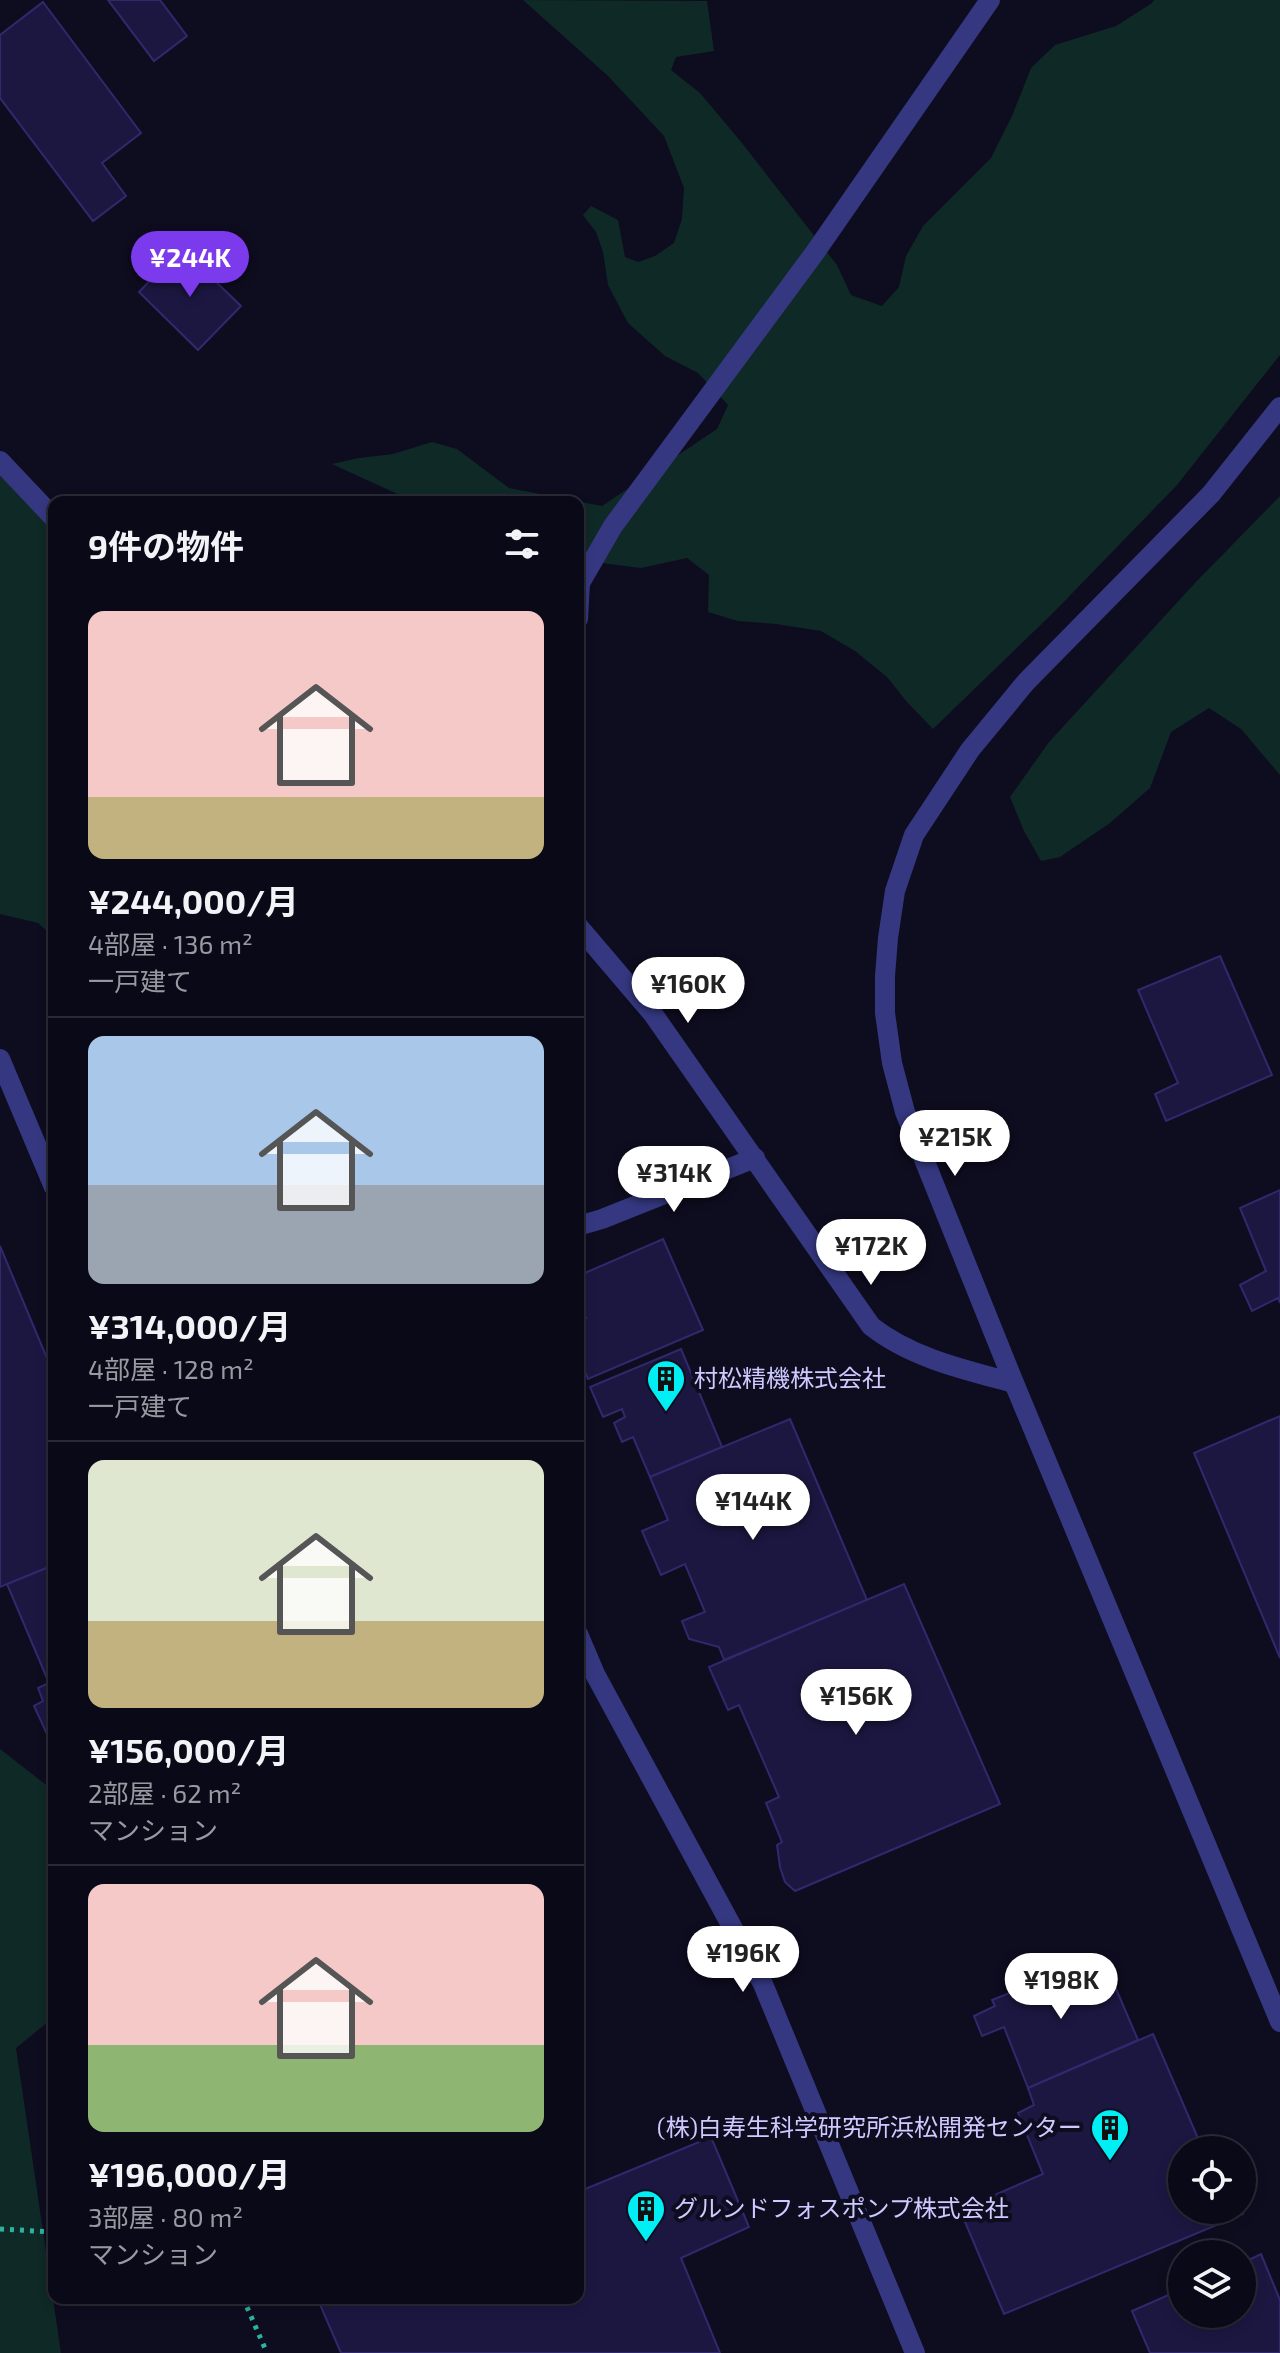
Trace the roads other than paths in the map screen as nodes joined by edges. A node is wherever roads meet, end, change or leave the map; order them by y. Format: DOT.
graph roads {
  1 [pos="990,0"];
  2 [pos="1280,407"];
  3 [pos="0,461"];
  4 [pos="48,512"];
  5 [pos="584,576"];
  6 [pos="584,933"];
  7 [pos="0,1059"];
  8 [pos="755,1158"];
  9 [pos="48,1173"];
  10 [pos="584,1224"];
  11 [pos="1014,1383"];
  12 [pos="584,1648"];
  13 [pos="1280,2022"];
  14 [pos="915,2353"];
  1 -- 5 [label="street"];
  2 -- 11 [label="street"];
  3 -- 4 [label="street"];
  6 -- 8 [label="street"];
  7 -- 9 [label="street"];
  8 -- 10 [label="street"];
  8 -- 11 [label="street"];
  11 -- 13 [label="street"];
  12 -- 14 [label="street"];
}
